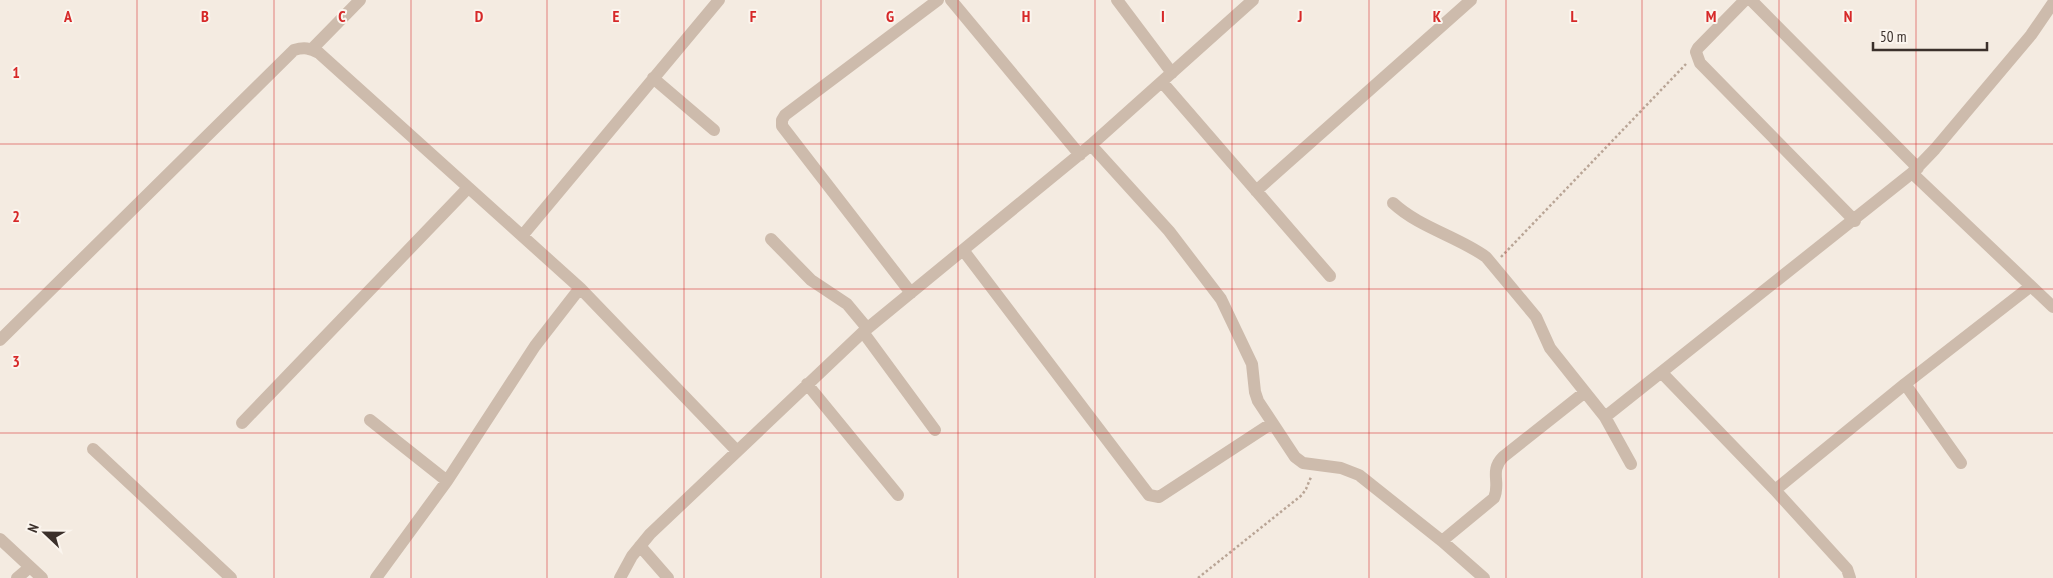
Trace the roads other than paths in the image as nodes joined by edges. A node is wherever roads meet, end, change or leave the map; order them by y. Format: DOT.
graph roads {
  1 [pos="360,0"];
  2 [pos="719,0"];
  3 [pos="951,0"];
  4 [pos="1118,0"];
  5 [pos="1253,0"];
  6 [pos="1471,0"];
  7 [pos="1745,0"];
  8 [pos="1751,0"];
  9 [pos="930,2"];
  10 [pos="2053,4"];
  11 [pos="312,49"];
  12 [pos="1172,73"];
  13 [pos="653,78"];
  14 [pos="1162,82"];
  15 [pos="714,130"];
  16 [pos="1091,146"];
  17 [pos="1080,154"];
  18 [pos="1915,170"];
  19 [pos="468,188"];
  20 [pos="1256,191"];
  21 [pos="1393,204"];
  22 [pos="1854,221"];
  23 [pos="522,236"];
  24 [pos="771,239"];
  25 [pos="963,250"];
  26 [pos="1330,276"];
  27 [pos="2030,286"];
  28 [pos="580,288"];
  29 [pos="911,292"];
  30 [pos="2053,307"];
  31 [pos="865,330"];
  32 [pos="0,340"];
  33 [pos="1662,373"];
  34 [pos="807,384"];
  35 [pos="1905,384"];
  36 [pos="1585,392"];
  37 [pos="1605,418"];
  38 [pos="370,420"];
  39 [pos="242,423"];
  40 [pos="1272,423"];
  41 [pos="935,430"];
  42 [pos="94,449"];
  43 [pos="737,451"];
  44 [pos="1962,463"];
  45 [pos="1631,464"];
  46 [pos="447,481"];
  47 [pos="1775,490"];
  48 [pos="898,495"];
  49 [pos="0,538"];
  50 [pos="1442,541"];
  51 [pos="640,546"];
  52 [pos="30,567"];
  53 [pos="17,578"];
  54 [pos="42,578"];
  55 [pos="231,578"];
  56 [pos="376,578"];
  57 [pos="620,578"];
  58 [pos="668,578"];
  59 [pos="1484,578"];
  60 [pos="1850,578"];
  1 -- 11 [label="street"];
  2 -- 13 [label="street"];
  3 -- 17 [label="street"];
  4 -- 12 [label="street"];
  5 -- 12 [label="street"];
  6 -- 20 [label="street"];
  7 -- 22 [label="street"];
  8 -- 18 [label="street"];
  9 -- 29 [label="street"];
  10 -- 18 [label="street"];
  11 -- 19 [label="street"];
  11 -- 32 [label="street"];
  12 -- 14 [label="street"];
  13 -- 15 [label="street"];
  13 -- 23 [label="street"];
  14 -- 16 [label="street"];
  14 -- 20 [label="street"];
  16 -- 17 [label="street"];
  16 -- 40 [label="street"];
  17 -- 25 [label="street"];
  18 -- 22 [label="street"];
  18 -- 27 [label="street"];
  19 -- 23 [label="street"];
  19 -- 39 [label="street"];
  20 -- 26 [label="street"];
  21 -- 36 [label="street"];
  22 -- 33 [label="street"];
  23 -- 28 [label="street"];
  24 -- 31 [label="street"];
  25 -- 29 [label="street"];
  25 -- 40 [label="street"];
  27 -- 30 [label="street"];
  27 -- 35 [label="street"];
  28 -- 43 [label="street"];
  28 -- 46 [label="street"];
  29 -- 31 [label="street"];
  31 -- 34 [label="street"];
  31 -- 41 [label="street"];
  33 -- 37 [label="street"];
  33 -- 47 [label="street"];
  34 -- 43 [label="street"];
  34 -- 48 [label="street"];
  35 -- 44 [label="street"];
  35 -- 47 [label="street"];
  36 -- 37 [label="street"];
  36 -- 50 [label="street"];
  37 -- 45 [label="street"];
  38 -- 46 [label="street"];
  40 -- 50 [label="street"];
  42 -- 55 [label="street"];
  43 -- 51 [label="street"];
  46 -- 56 [label="street"];
  47 -- 60 [label="street"];
  49 -- 52 [label="street"];
  50 -- 59 [label="street"];
  51 -- 57 [label="street"];
  51 -- 58 [label="street"];
  52 -- 53 [label="street"];
  52 -- 54 [label="street"];
}
